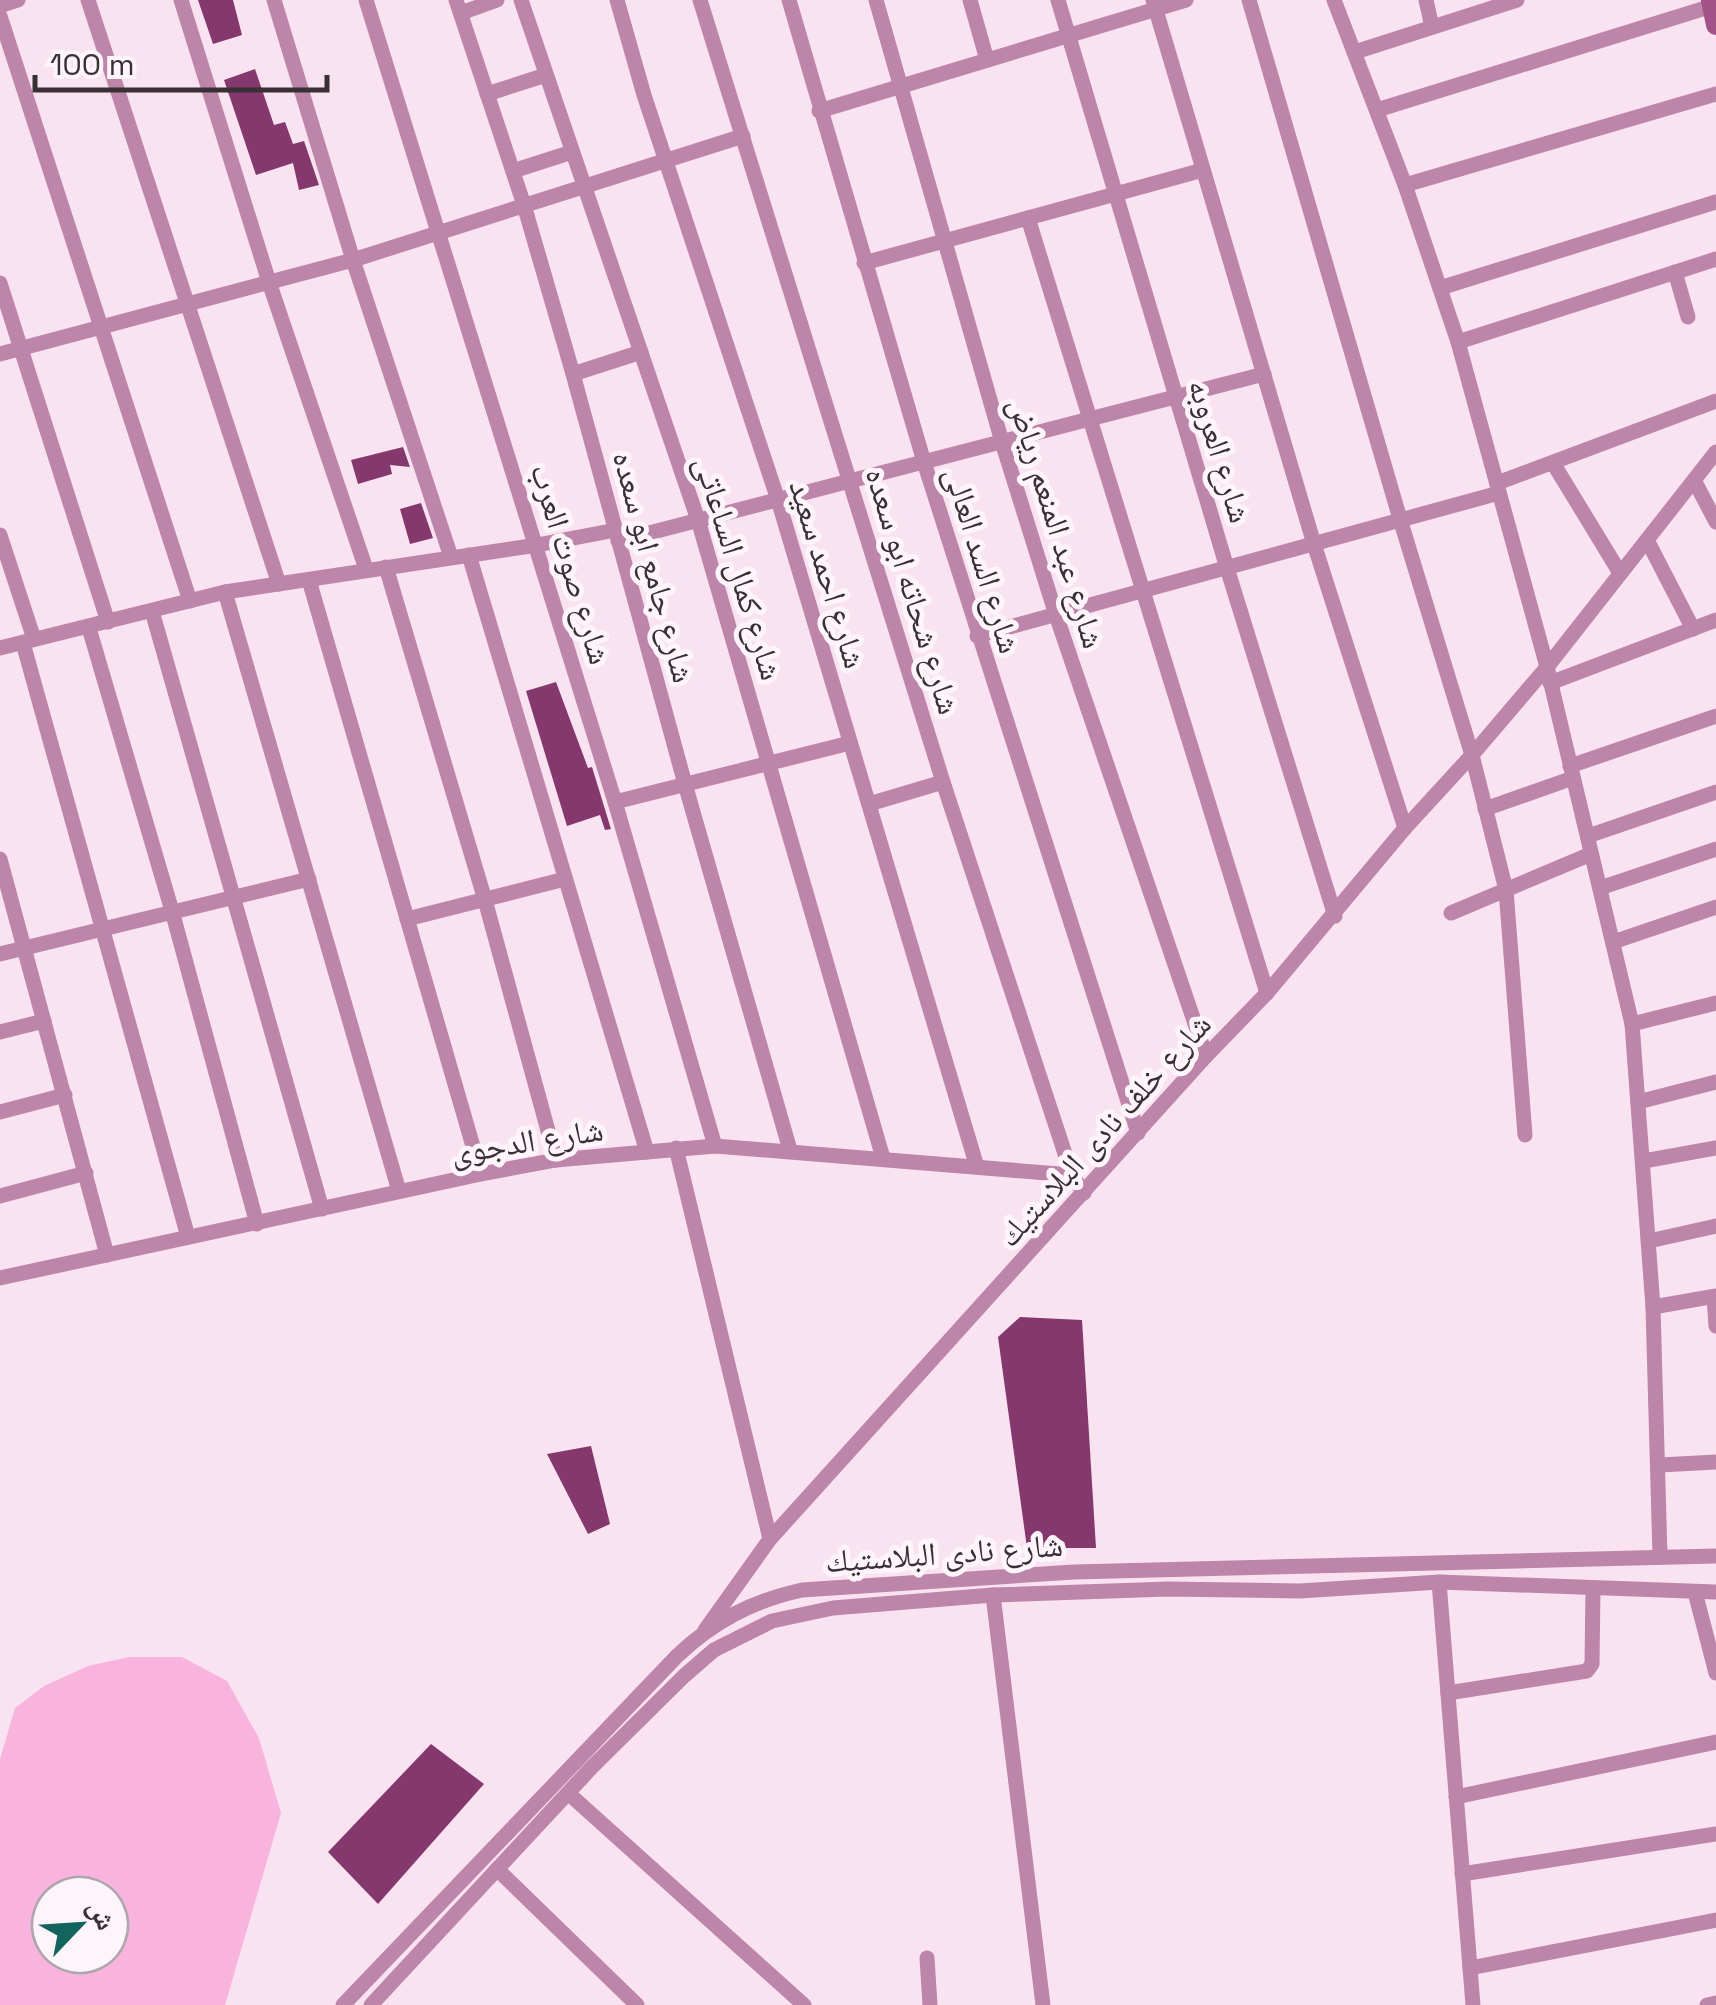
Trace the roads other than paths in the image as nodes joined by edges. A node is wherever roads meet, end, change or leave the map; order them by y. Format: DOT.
graph roads {
  1 [pos="18,0"];
  2 [pos="88,0"];
  3 [pos="181,0"];
  4 [pos="274,0"];
  5 [pos="366,0"];
  6 [pos="497,0"];
  7 [pos="522,0"];
  8 [pos="617,0"];
  9 [pos="700,0"];
  10 [pos="789,0"];
  11 [pos="876,0"];
  12 [pos="970,0"];
  13 [pos="1058,0"];
  14 [pos="1186,0"];
  15 [pos="1249,0"];
  16 [pos="1334,0"];
  17 [pos="1426,0"];
  18 [pos="1509,1"];
  19 [pos="1154,5"];
  20 [pos="0,6"];
  21 [pos="458,7"];
  22 [pos="1713,11"];
  23 [pos="0,16"];
  24 [pos="1432,27"];
  25 [pos="1068,35"];
  26 [pos="1355,52"];
  27 [pos="986,60"];
  28 [pos="546,75"];
  29 [pos="900,86"];
  30 [pos="487,94"];
  31 [pos="1716,94"];
  32 [pos="1377,110"];
  33 [pos="819,111"];
  34 [pos="743,136"];
  35 [pos="572,152"];
  36 [pos="667,162"];
  37 [pos="1203,170"];
  38 [pos="512,171"];
  39 [pos="1405,185"];
  40 [pos="584,188"];
  41 [pos="1115,194"];
  42 [pos="1716,202"];
  43 [pos="524,205"];
  44 [pos="1028,218"];
  45 [pos="438,235"];
  46 [pos="944,242"];
  47 [pos="1716,258"];
  48 [pos="353,260"];
  49 [pos="864,264"];
  50 [pos="1675,272"];
  51 [pos="270,282"];
  52 [pos="0,283"];
  53 [pos="1440,288"];
  54 [pos="188,306"];
  55 [pos="1688,318"];
  56 [pos="102,328"];
  57 [pos="1458,342"];
  58 [pos="21,348"];
  59 [pos="641,352"];
  60 [pos="0,354"];
  61 [pos="573,374"];
  62 [pos="1264,374"];
  63 [pos="1176,397"];
  64 [pos="1716,401"];
  65 [pos="1090,420"];
  66 [pos="1002,442"];
  67 [pos="1716,452"];
  68 [pos="924,462"];
  69 [pos="1553,462"];
  70 [pos="1694,480"];
  71 [pos="851,481"];
  72 [pos="1498,488"];
  73 [pos="778,500"];
  74 [pos="698,520"];
  75 [pos="1400,520"];
  76 [pos="1716,522"];
  77 [pos="0,534"];
  78 [pos="617,536"];
  79 [pos="1647,540"];
  80 [pos="1314,544"];
  81 [pos="536,545"];
  82 [pos="469,555"];
  83 [pos="451,556"];
  84 [pos="386,567"];
  85 [pos="1227,568"];
  86 [pos="366,569"];
  87 [pos="1620,573"];
  88 [pos="309,580"];
  89 [pos="278,584"];
  90 [pos="1143,591"];
  91 [pos="225,592"];
  92 [pos="190,601"];
  93 [pos="152,611"];
  94 [pos="1056,615"];
  95 [pos="1716,620"];
  96 [pos="108,622"];
  97 [pos="89,628"];
  98 [pos="1693,629"];
  99 [pos="977,636"];
  100 [pos="28,641"];
  101 [pos="0,648"];
  102 [pos="1549,675"];
  103 [pos="1716,716"];
  104 [pos="850,743"];
  105 [pos="1472,756"];
  106 [pos="769,763"];
  107 [pos="1571,772"];
  108 [pos="943,782"];
  109 [pos="684,784"];
  110 [pos="1716,792"];
  111 [pos="615,802"];
  112 [pos="870,804"];
  113 [pos="1485,809"];
  114 [pos="1405,828"];
  115 [pos="1588,836"];
  116 [pos="1716,849"];
  117 [pos="1592,854"];
  118 [pos="1,869"];
  119 [pos="565,879"];
  120 [pos="309,880"];
  121 [pos="1600,888"];
  122 [pos="1506,890"];
  123 [pos="235,896"];
  124 [pos="484,900"];
  125 [pos="1716,907"];
  126 [pos="172,911"];
  127 [pos="1451,913"];
  128 [pos="1334,916"];
  129 [pos="408,920"];
  130 [pos="102,928"];
  131 [pos="1613,942"];
  132 [pos="24,947"];
  133 [pos="0,954"];
  134 [pos="1267,993"];
  135 [pos="1716,1003"];
  136 [pos="44,1021"];
  137 [pos="1632,1024"];
  138 [pos="0,1032"];
  139 [pos="1206,1056"];
  140 [pos="1716,1082"];
  141 [pos="65,1095"];
  142 [pos="1638,1102"];
  143 [pos="0,1112"];
  144 [pos="1138,1133"];
  145 [pos="1525,1134"];
  146 [pos="715,1146"];
  147 [pos="676,1148"];
  148 [pos="1716,1148"];
  149 [pos="790,1150"];
  150 [pos="647,1152"];
  151 [pos="883,1158"];
  152 [pos="556,1160"];
  153 [pos="1644,1161"];
  154 [pos="977,1166"];
  155 [pos="86,1173"];
  156 [pos="481,1174"];
  157 [pos="1072,1175"];
  158 [pos="398,1191"];
  159 [pos="1084,1193"];
  160 [pos="0,1196"];
  161 [pos="322,1208"];
  162 [pos="257,1224"];
  163 [pos="1716,1226"];
  164 [pos="188,1237"];
  165 [pos="1649,1241"];
  166 [pos="108,1255"];
  167 [pos="0,1278"];
  168 [pos="1715,1296"];
  169 [pos="1654,1306"];
  170 [pos="1716,1326"];
  171 [pos="1716,1462"];
  172 [pos="1660,1465"];
  173 [pos="770,1539"];
  174 [pos="1660,1556"];
  175 [pos="1716,1556"];
  176 [pos="1438,1582"];
  177 [pos="1593,1588"];
  178 [pos="1695,1592"];
  179 [pos="1716,1592"];
  180 [pos="993,1595"];
  181 [pos="704,1630"];
  182 [pos="1716,1673"];
  183 [pos="1448,1693"];
  184 [pos="1716,1742"];
  185 [pos="568,1793"];
  186 [pos="1456,1797"];
  187 [pos="1716,1834"];
  188 [pos="498,1869"];
  189 [pos="1462,1874"];
  190 [pos="1716,1920"];
  191 [pos="927,1958"];
  192 [pos="1470,1968"];
  193 [pos="1716,2003"];
  194 [pos="342,2005"];
  195 [pos="372,2005"];
  196 [pos="637,2005"];
  197 [pos="804,2005"];
  198 [pos="930,2005"];
  199 [pos="1043,2005"];
  200 [pos="1473,2005"];
  201 [pos="1707,2005"];
  1 -- 20 [label="street"];
  2 -- 54 [label="street"];
  3 -- 51 [label="street"];
  4 -- 48 [label="street"];
  5 -- 45 [label="street, شارع صوت العرب"];
  6 -- 21 [label="street"];
  7 -- 28 [label="street, شارع كمال الساعاتى"];
  8 -- 36 [label="street, شارع احمد سعيد"];
  9 -- 34 [label="street, شارع شحاته ابو سعده"];
  10 -- 33 [label="street, شارع السد العالى"];
  11 -- 29 [label="street, شارع عبد المنعم رياض"];
  12 -- 27 [label="street"];
  13 -- 25 [label="street, شارع العروبه"];
  14 -- 19 [label="street"];
  15 -- 75 [label="street"];
  16 -- 26 [label="street"];
  17 -- 24 [label="street"];
  18 -- 24 [label="street"];
  19 -- 25 [label="street"];
  19 -- 37 [label="street"];
  21 -- 30 [label="street, شارع جامع ابو سعده"];
  22 -- 32 [label="street"];
  23 -- 56 [label="street"];
  24 -- 26 [label="street"];
  25 -- 27 [label="street"];
  25 -- 41 [label="street, شارع العروبه"];
  26 -- 32 [label="street"];
  27 -- 29 [label="street"];
  28 -- 30 [label="street"];
  28 -- 35 [label="street, شارع كمال الساعاتى"];
  29 -- 33 [label="street"];
  29 -- 46 [label="street, شارع عبد المنعم رياض"];
  30 -- 38 [label="street, شارع جامع ابو سعده"];
  31 -- 39 [label="street"];
  32 -- 39 [label="street"];
  33 -- 49 [label="street, شارع السد العالى"];
  34 -- 36 [label="street"];
  34 -- 71 [label="street, شارع شحاته ابو سعده"];
  35 -- 38 [label="street"];
  35 -- 40 [label="street, شارع كمال الساعاتى"];
  36 -- 40 [label="street"];
  36 -- 73 [label="street, شارع احمد سعيد"];
  37 -- 41 [label="street"];
  37 -- 62 [label="street"];
  38 -- 43 [label="street, شارع جامع ابو سعده"];
  39 -- 53 [label="street"];
  40 -- 43 [label="street"];
  40 -- 59 [label="street, شارع كمال الساعاتى"];
  41 -- 44 [label="street"];
  41 -- 63 [label="street, شارع العروبه"];
  42 -- 53 [label="street"];
  43 -- 45 [label="street"];
  43 -- 61 [label="street, شارع جامع ابو سعده"];
  44 -- 46 [label="street"];
  44 -- 65 [label="street"];
  45 -- 48 [label="street"];
  45 -- 81 [label="street, شارع صوت العرب"];
  46 -- 49 [label="street"];
  46 -- 66 [label="street, شارع عبد المنعم رياض"];
  47 -- 50 [label="street"];
  48 -- 51 [label="street"];
  48 -- 83 [label="street"];
  49 -- 68 [label="street, شارع السد العالى"];
  50 -- 55 [label="street"];
  50 -- 57 [label="street"];
  51 -- 54 [label="street"];
  51 -- 86 [label="street"];
  52 -- 58 [label="street"];
  53 -- 57 [label="street"];
  54 -- 56 [label="street"];
  54 -- 89 [label="street"];
  56 -- 58 [label="street"];
  56 -- 92 [label="street"];
  57 -- 72 [label="street"];
  58 -- 60 [label="street"];
  58 -- 96 [label="street"];
  59 -- 61 [label="street"];
  59 -- 74 [label="street, شارع كمال الساعاتى"];
  61 -- 78 [label="street, شارع جامع ابو سعده"];
  62 -- 63 [label="street"];
  62 -- 80 [label="street"];
  63 -- 65 [label="street"];
  63 -- 85 [label="street, شارع العروبه"];
  64 -- 69 [label="street"];
  65 -- 66 [label="street"];
  65 -- 90 [label="street"];
  66 -- 68 [label="street"];
  66 -- 94 [label="street, شارع عبد المنعم رياض"];
  67 -- 70 [label="street, شارع خلف نادى البلاستيك"];
  68 -- 71 [label="street"];
  68 -- 99 [label="street, شارع السد العالى"];
  69 -- 72 [label="street"];
  69 -- 87 [label="street"];
  70 -- 76 [label="street"];
  70 -- 79 [label="street, شارع خلف نادى البلاستيك"];
  71 -- 73 [label="street"];
  71 -- 108 [label="street, شارع شحاته ابو سعده"];
  72 -- 75 [label="street"];
  72 -- 102 [label="street"];
  73 -- 74 [label="street"];
  73 -- 104 [label="street, شارع احمد سعيد"];
  74 -- 78 [label="street"];
  74 -- 106 [label="street, شارع كمال الساعاتى"];
  75 -- 80 [label="street"];
  75 -- 105 [label="street"];
  77 -- 100 [label="street"];
  78 -- 81 [label="street"];
  78 -- 109 [label="street, شارع جامع ابو سعده"];
  79 -- 87 [label="street, شارع خلف نادى البلاستيك"];
  79 -- 98 [label="street"];
  80 -- 85 [label="street"];
  80 -- 114 [label="street"];
  81 -- 82 [label="street"];
  81 -- 111 [label="street, شارع صوت العرب"];
  82 -- 83 [label="street"];
  82 -- 119 [label="street"];
  83 -- 84 [label="street"];
  84 -- 86 [label="street"];
  84 -- 124 [label="street"];
  85 -- 90 [label="street"];
  85 -- 128 [label="street, شارع العروبه"];
  86 -- 88 [label="street"];
  87 -- 102 [label="street, شارع خلف نادى البلاستيك"];
  88 -- 89 [label="street"];
  88 -- 129 [label="street"];
  89 -- 91 [label="street"];
  90 -- 94 [label="street"];
  90 -- 134 [label="street"];
  91 -- 92 [label="street"];
  91 -- 120 [label="street"];
  92 -- 93 [label="street"];
  93 -- 96 [label="street"];
  93 -- 123 [label="street"];
  94 -- 99 [label="street"];
  94 -- 139 [label="street, شارع عبد المنعم رياض"];
  95 -- 98 [label="street"];
  96 -- 97 [label="street"];
  97 -- 100 [label="street"];
  97 -- 126 [label="street"];
  98 -- 102 [label="street"];
  99 -- 144 [label="street, شارع السد العالى"];
  100 -- 101 [label="street"];
  100 -- 130 [label="street"];
  102 -- 105 [label="street, شارع خلف نادى البلاستيك"];
  102 -- 107 [label="street"];
  103 -- 107 [label="street"];
  104 -- 106 [label="street"];
  104 -- 112 [label="street, شارع احمد سعيد"];
  105 -- 113 [label="street"];
  105 -- 114 [label="street, شارع خلف نادى البلاستيك"];
  106 -- 109 [label="street"];
  106 -- 151 [label="street, شارع كمال الساعاتى"];
  107 -- 113 [label="street"];
  107 -- 115 [label="street"];
  108 -- 112 [label="street"];
  108 -- 157 [label="street, شارع شحاته ابو سعده"];
  109 -- 111 [label="street"];
  109 -- 149 [label="street, شارع جامع ابو سعده"];
  110 -- 115 [label="street"];
  111 -- 146 [label="street, شارع صوت العرب"];
  112 -- 154 [label="street, شارع احمد سعيد"];
  113 -- 122 [label="street"];
  114 -- 128 [label="street, شارع خلف نادى البلاستيك"];
  115 -- 117 [label="street"];
  116 -- 121 [label="street"];
  117 -- 121 [label="street"];
  117 -- 122 [label="street"];
  118 -- 132 [label="street"];
  119 -- 124 [label="street"];
  119 -- 150 [label="street"];
  120 -- 123 [label="street"];
  120 -- 158 [label="street"];
  121 -- 131 [label="street"];
  122 -- 127 [label="street"];
  122 -- 145 [label="street"];
  123 -- 126 [label="street"];
  123 -- 161 [label="street"];
  124 -- 129 [label="street"];
  124 -- 152 [label="street"];
  125 -- 131 [label="street"];
  126 -- 130 [label="street"];
  126 -- 162 [label="street"];
  128 -- 134 [label="street, شارع خلف نادى البلاستيك"];
  129 -- 156 [label="street"];
  130 -- 132 [label="street"];
  130 -- 164 [label="street"];
  131 -- 137 [label="street"];
  132 -- 133 [label="street"];
  132 -- 136 [label="street"];
  134 -- 139 [label="street, شارع خلف نادى البلاستيك"];
  135 -- 137 [label="street"];
  136 -- 138 [label="street"];
  136 -- 141 [label="street"];
  137 -- 142 [label="street"];
  139 -- 144 [label="street, شارع خلف نادى البلاستيك"];
  140 -- 142 [label="street"];
  141 -- 143 [label="street"];
  141 -- 155 [label="street"];
  142 -- 153 [label="street"];
  144 -- 159 [label="street, شارع خلف نادى البلاستيك"];
  146 -- 147 [label="street, شارع الدجوى"];
  146 -- 149 [label="street, شارع الدجوى"];
  147 -- 150 [label="street, شارع الدجوى"];
  147 -- 173 [label="street"];
  148 -- 153 [label="street"];
  149 -- 151 [label="street, شارع الدجوى"];
  150 -- 152 [label="street, شارع الدجوى"];
  151 -- 154 [label="street, شارع الدجوى"];
  152 -- 156 [label="street, شارع الدجوى"];
  153 -- 165 [label="street"];
  154 -- 157 [label="street, شارع الدجوى"];
  155 -- 160 [label="street"];
  155 -- 166 [label="street"];
  156 -- 158 [label="street, شارع الدجوى"];
  157 -- 159 [label="street, شارع شحاته ابو سعده"];
  158 -- 161 [label="street, شارع الدجوى"];
  159 -- 173 [label="street, شارع خلف نادى البلاستيك"];
  161 -- 162 [label="street, شارع الدجوى"];
  162 -- 164 [label="street, شارع الدجوى"];
  163 -- 165 [label="street"];
  164 -- 166 [label="street, شارع الدجوى"];
  165 -- 169 [label="street"];
  166 -- 167 [label="street, شارع الدجوى"];
  168 -- 169 [label="street"];
  168 -- 170 [label="street"];
  169 -- 172 [label="street"];
  171 -- 172 [label="street"];
  172 -- 174 [label="street"];
  173 -- 181 [label="street, شارع خلف نادى البلاستيك"];
  174 -- 175 [label="street, شارع نادى البلاستيك"];
  174 -- 181 [label="street, شارع نادى البلاستيك"];
  176 -- 177 [label="street, شارع نادى البلاستيك"];
  176 -- 180 [label="street, شارع نادى البلاستيك"];
  176 -- 183 [label="street"];
  177 -- 178 [label="street, شارع نادى البلاستيك"];
  177 -- 183 [label="street"];
  178 -- 179 [label="street, شارع نادى البلاستيك"];
  178 -- 182 [label="street"];
  180 -- 185 [label="street, شارع نادى البلاستيك"];
  180 -- 199 [label="street"];
  181 -- 194 [label="street, شارع نادى البلاستيك"];
  183 -- 186 [label="street"];
  184 -- 186 [label="street"];
  185 -- 188 [label="street, شارع نادى البلاستيك"];
  185 -- 197 [label="street"];
  186 -- 189 [label="street"];
  187 -- 189 [label="street"];
  188 -- 195 [label="street, شارع نادى البلاستيك"];
  188 -- 196 [label="street"];
  189 -- 192 [label="street"];
  190 -- 192 [label="street"];
  191 -- 198 [label="street"];
  192 -- 200 [label="street"];
  193 -- 201 [label="street"];
}
